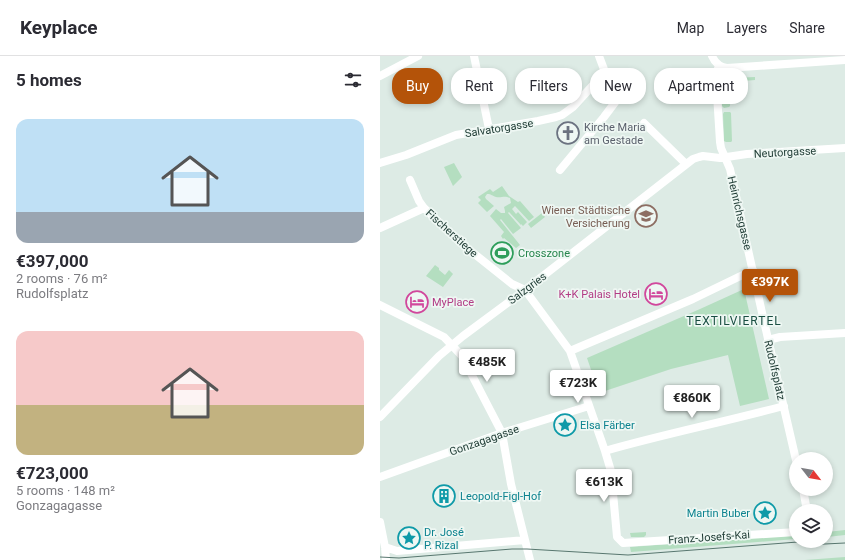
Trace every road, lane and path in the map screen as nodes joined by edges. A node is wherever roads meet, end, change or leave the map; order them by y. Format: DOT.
graph roads {
  1 [pos="418,56"];
  2 [pos="474,56"];
  3 [pos="599,56"];
  4 [pos="712,56"];
  5 [pos="815,59"];
  6 [pos="845,60"];
  7 [pos="719,66"];
  8 [pos="604,68"];
  9 [pos="380,76"];
  10 [pos="590,88"];
  11 [pos="614,104"];
  12 [pos="644,123"];
  13 [pos="489,129"];
  14 [pos="845,148"];
  15 [pos="725,157"];
  16 [pos="380,163"];
  17 [pos="686,164"];
  18 [pos="560,170"];
  19 [pos="410,180"];
  20 [pos="424,208"];
  21 [pos="380,228"];
  22 [pos="753,270"];
  23 [pos="525,290"];
  24 [pos="380,305"];
  25 [pos="845,333"];
  26 [pos="768,340"];
  27 [pos="452,345"];
  28 [pos="570,351"];
  29 [pos="589,406"];
  30 [pos="784,406"];
  31 [pos="380,417"];
  32 [pos="502,433"];
  33 [pos="605,451"];
  34 [pos="794,452"];
  35 [pos="380,477"];
  36 [pos="380,522"];
  37 [pos="789,532"];
  38 [pos="525,540"];
  39 [pos="385,547"];
  40 [pos="386,560"];
  41 [pos="530,560"];
  1 -- 9 [label="street"];
  2 -- 13 [label="street"];
  3 -- 8 [label="street"];
  4 -- 7 [label="street"];
  5 -- 6 [label="street"];
  5 -- 7 [label="street"];
  7 -- 15 [label="street, Heinrichsgasse"];
  10 -- 13 [label="street, Salvatorgasse"];
  11 -- 18 [label="street"];
  12 -- 17 [label="street"];
  13 -- 16 [label="street, Salvatorgasse"];
  14 -- 15 [label="street, Neutorgasse"];
  15 -- 17 [label="street, Salzgries"];
  15 -- 22 [label="street, Heinrichsgasse"];
  17 -- 23 [label="street, Salzgries"];
  19 -- 20 [label="street, Fischerstiege"];
  20 -- 21 [label="street"];
  20 -- 23 [label="street, Fischerstiege"];
  22 -- 26 [label="street, Rudolfsplatz"];
  22 -- 28 [label="street"];
  23 -- 27 [label="street, Salzgries"];
  23 -- 28 [label="street"];
  24 -- 27 [label="street"];
  25 -- 26 [label="street"];
  26 -- 30 [label="street, Rudolfsplatz"];
  27 -- 31 [label="street, Salzgries"];
  27 -- 32 [label="street"];
  28 -- 29 [label="street"];
  29 -- 32 [label="street, Gonzagagasse"];
  29 -- 33 [label="street"];
  30 -- 33 [label="street, Rudolfsplatz"];
  30 -- 34 [label="street"];
  32 -- 35 [label="street, Gonzagagasse"];
  32 -- 38 [label="street"];
  33 -- 37 [label="street, Franz-Josefs-Kai"];
  36 -- 39 [label="street"];
  38 -- 39 [label="street"];
  38 -- 41 [label="street"];
  39 -- 40 [label="street"];
}
